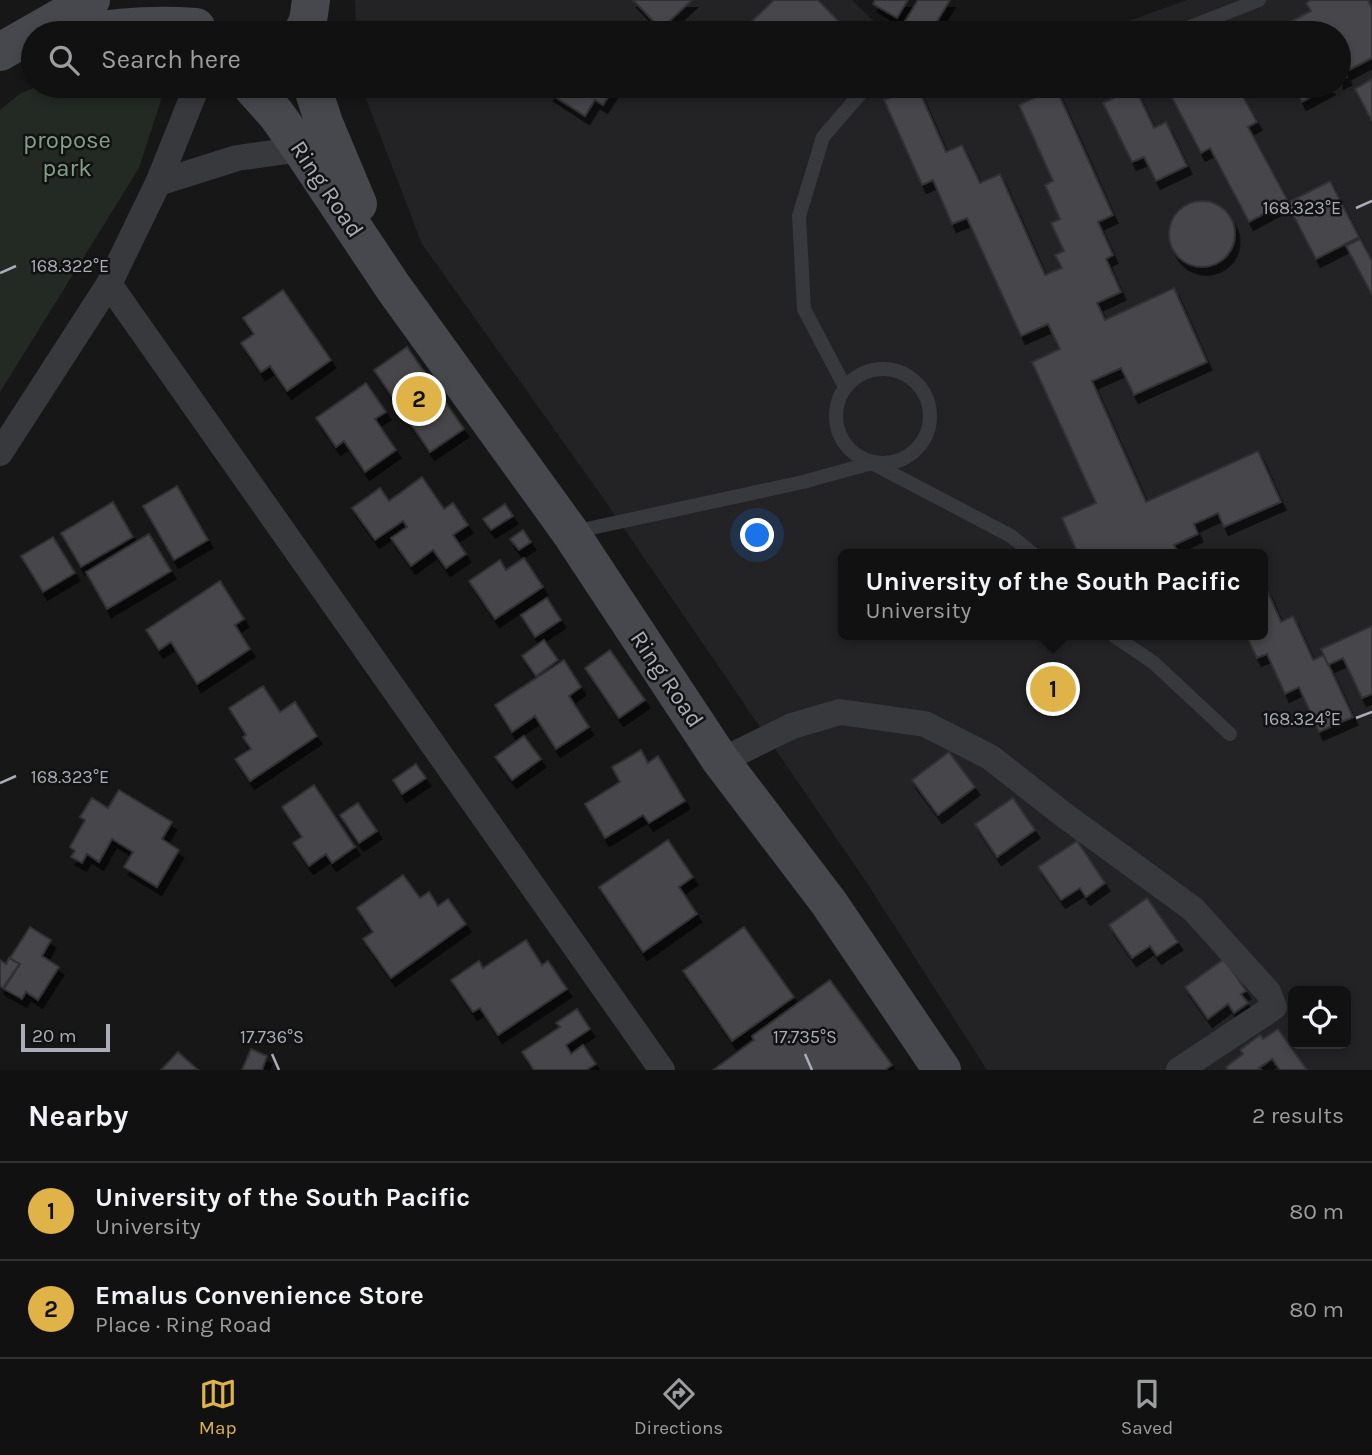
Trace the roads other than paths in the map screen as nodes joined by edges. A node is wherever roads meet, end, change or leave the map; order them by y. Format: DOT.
graph roads {
  1 [pos="91,0"];
  2 [pos="1259,0"];
  3 [pos="56,21"];
  4 [pos="1206,21"];
  5 [pos="192,98"];
  6 [pos="260,98"];
  7 [pos="317,98"];
  8 [pos="857,98"];
  9 [pos="301,149"];
  10 [pos="158,183"];
  11 [pos="109,284"];
  12 [pos="393,287"];
  13 [pos="845,387"];
  14 [pos="0,453"];
  15 [pos="872,463"];
  16 [pos="569,532"];
  17 [pos="1027,549"];
  18 [pos="1120,640"];
  19 [pos="1230,734"];
  20 [pos="721,761"];
  21 [pos="662,1070"];
  22 [pos="942,1070"];
  23 [pos="1180,1070"];
  1 -- 3 [label="main road"];
  2 -- 4 [label="lane"];
  5 -- 10 [label="street"];
  6 -- 9 [label="main road, Ring Road"];
  7 -- 12 [label="main road, Ring Road"];
  8 -- 13 [label="lane"];
  9 -- 10 [label="street"];
  9 -- 12 [label="main road, Ring Road"];
  10 -- 11 [label="street"];
  11 -- 14 [label="street"];
  11 -- 21 [label="street"];
  12 -- 16 [label="main road, Ring Road"];
  13 -- 15 [label="lane"];
  13 -- 15 [label="lane"];
  15 -- 16 [label="lane"];
  15 -- 17 [label="lane"];
  16 -- 20 [label="main road, Ring Road"];
  18 -- 19 [label="lane"];
  20 -- 22 [label="main road, Ring Road"];
  20 -- 23 [label="street"];
}
